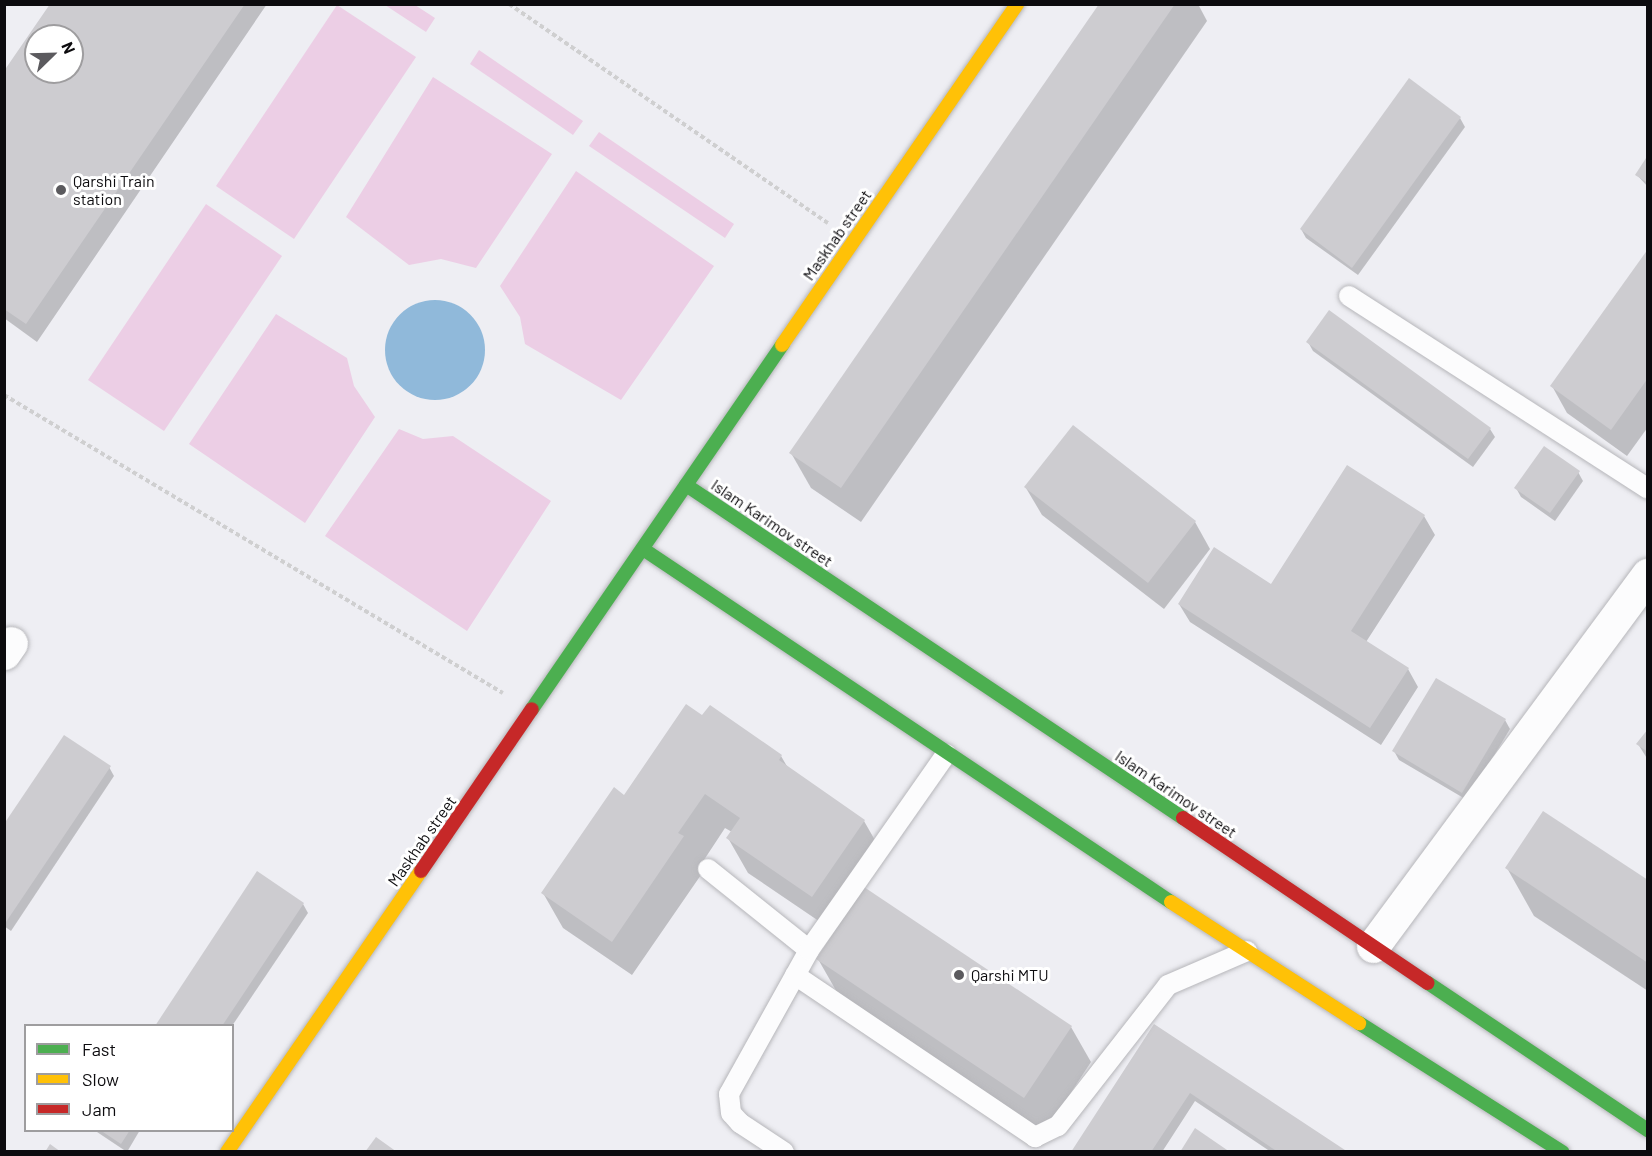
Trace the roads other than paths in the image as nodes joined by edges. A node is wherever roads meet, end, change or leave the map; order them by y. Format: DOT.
graph roads {
  1 [pos="1017,4"];
  2 [pos="1349,296"];
  3 [pos="686,484"];
  4 [pos="1647,489"];
  5 [pos="643,549"];
  6 [pos="1647,574"];
  7 [pos="946,754"];
  8 [pos="708,869"];
  9 [pos="1373,946"];
  10 [pos="809,950"];
  11 [pos="1247,951"];
  12 [pos="795,975"];
  13 [pos="1647,1130"];
  14 [pos="227,1152"];
  15 [pos="784,1152"];
  16 [pos="1562,1152"];
  1 -- 3 [label="main road, Maskhab street"];
  2 -- 4 [label="lane"];
  3 -- 5 [label="main road, Maskhab street"];
  3 -- 9 [label="main road, Islam Karimov street"];
  5 -- 7 [label="main road"];
  5 -- 14 [label="main road, Maskhab street"];
  6 -- 9 [label="street"];
  7 -- 10 [label="lane"];
  7 -- 11 [label="main road"];
  8 -- 10 [label="lane"];
  9 -- 13 [label="main road, Islam Karimov street"];
  10 -- 12 [label="lane"];
  11 -- 12 [label="lane"];
  11 -- 16 [label="main road"];
  12 -- 15 [label="lane"];
}
